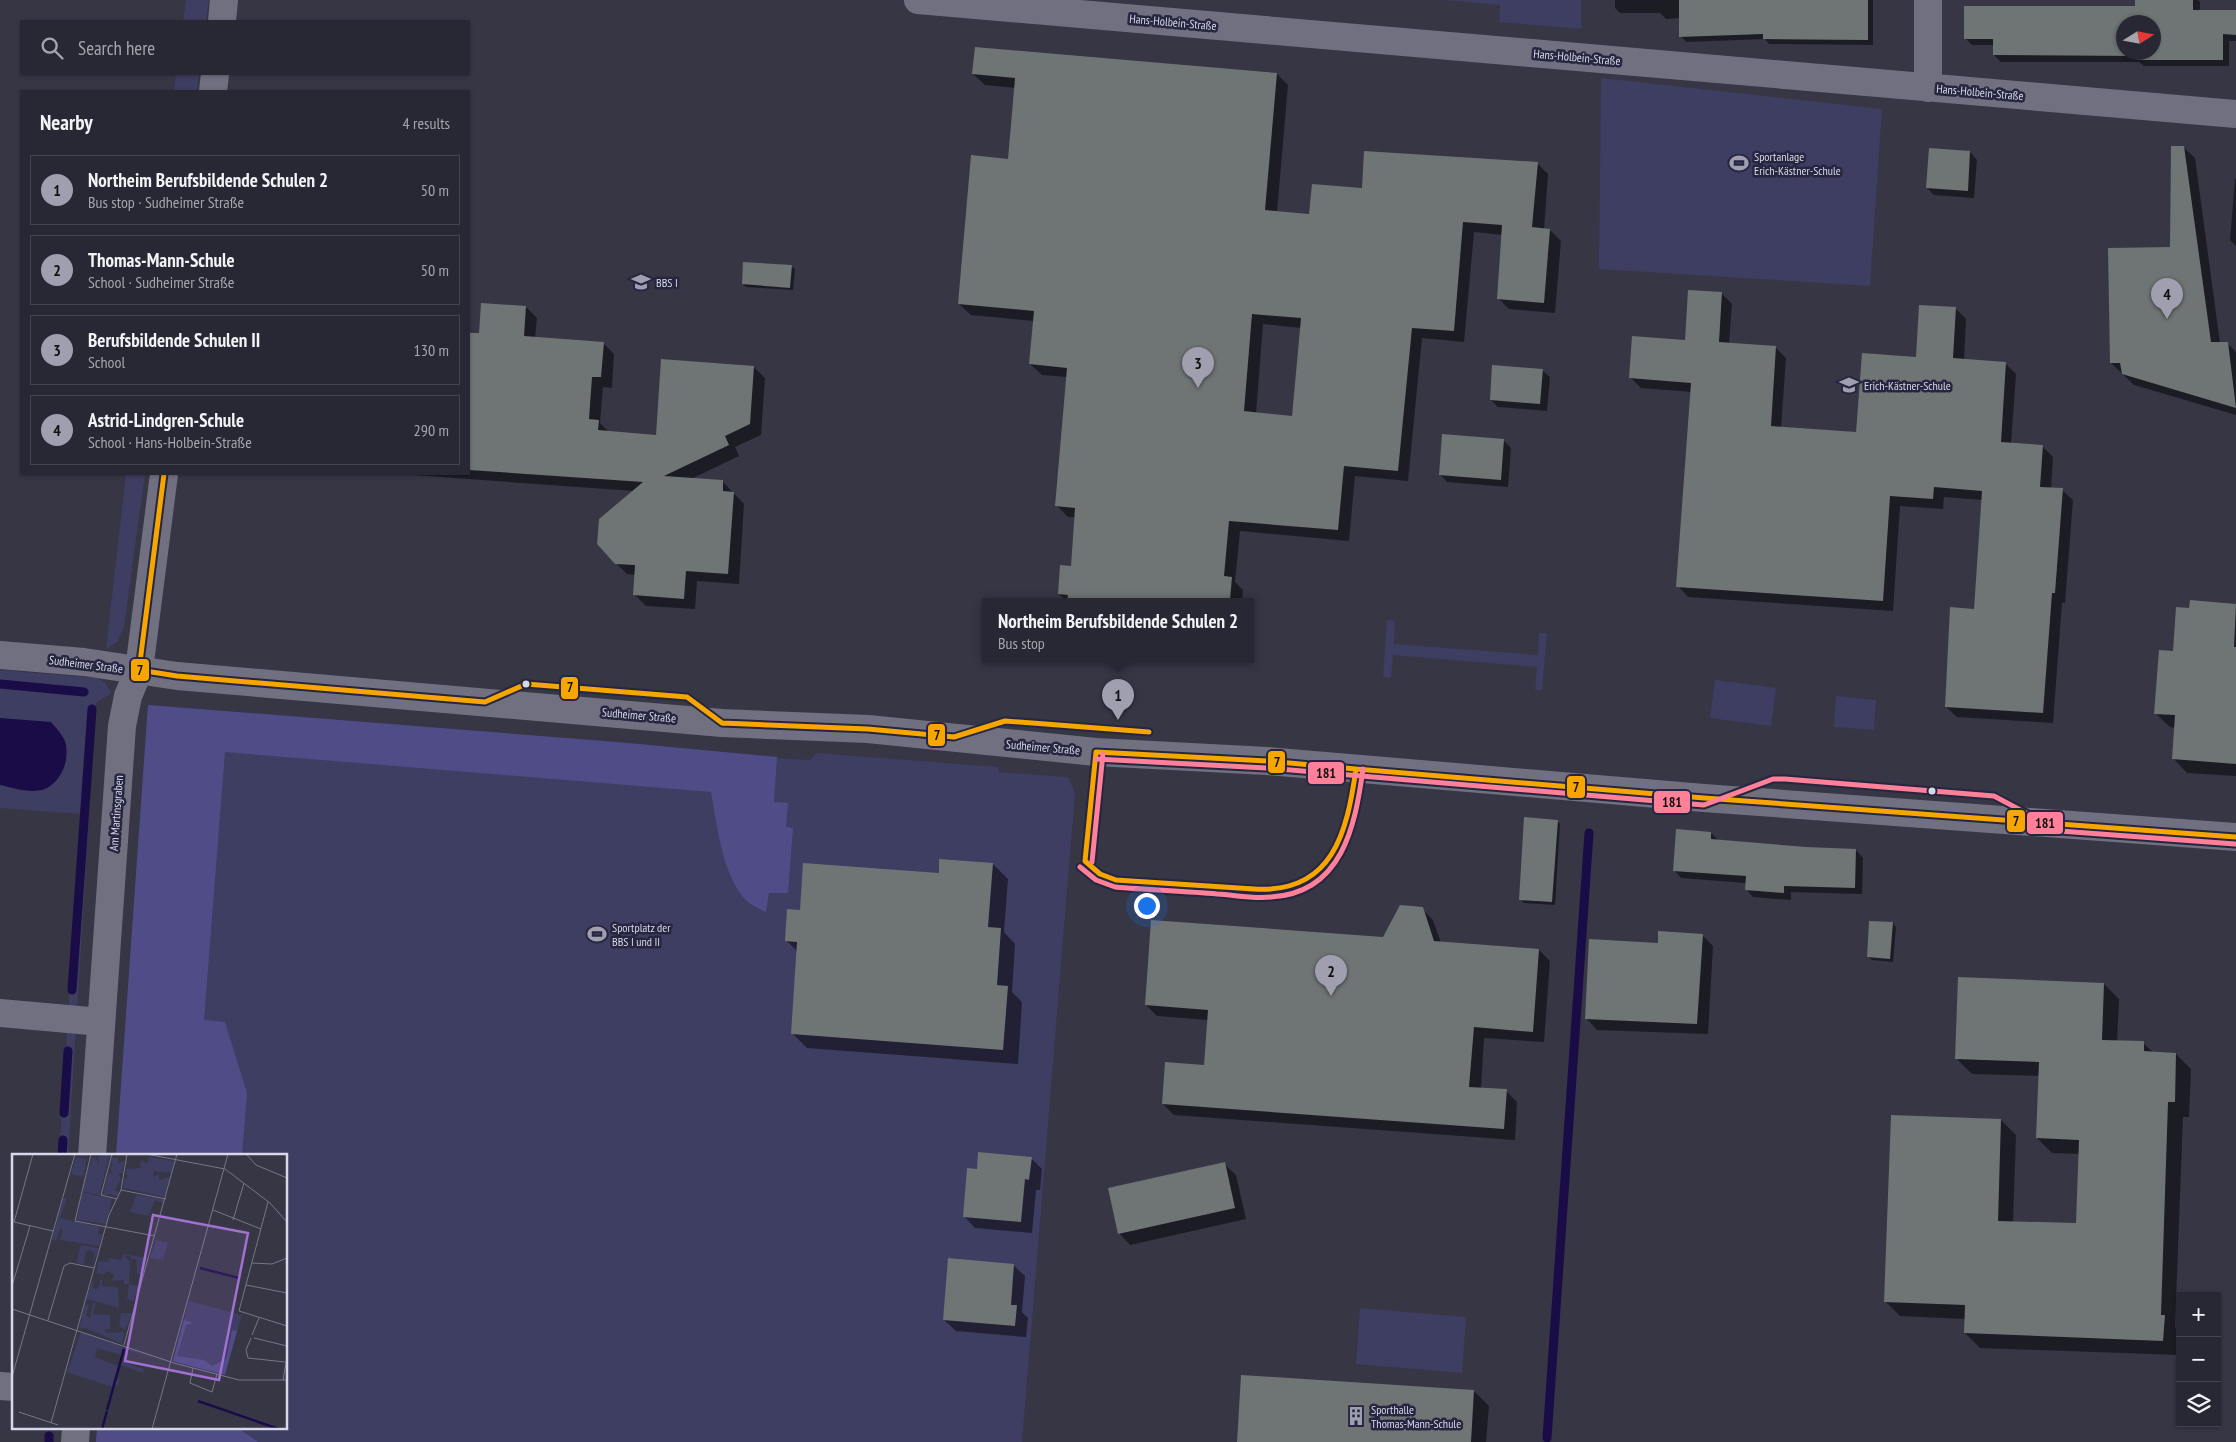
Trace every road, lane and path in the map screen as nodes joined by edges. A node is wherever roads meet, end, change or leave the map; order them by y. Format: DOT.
graph roads {
  1 [pos="224,0"];
  2 [pos="918,0"];
  3 [pos="1928,0"];
  4 [pos="222,20"];
  5 [pos="215,75"];
  6 [pos="1928,88"];
  7 [pos="213,90"];
  8 [pos="2236,114"];
  9 [pos="164,475"];
  10 [pos="0,656"];
  11 [pos="139,670"];
  12 [pos="2236,837"];
  13 [pos="0,1013"];
  14 [pos="101,1022"];
  15 [pos="92,1154"];
  1 -- 4 [label="street"];
  2 -- 6 [label="street, Hans-Holbein-Straße"];
  3 -- 6 [label="street"];
  5 -- 7 [label="street"];
  6 -- 8 [label="street, Hans-Holbein-Straße"];
  9 -- 11 [label="street, Am Martinsgraben"];
  10 -- 11 [label="street, Sudheimer Straße"];
  11 -- 12 [label="street, Sudheimer Straße"];
  11 -- 14 [label="street, Am Martinsgraben"];
  13 -- 14 [label="street"];
  14 -- 15 [label="street, Am Martinsgraben"];
}
